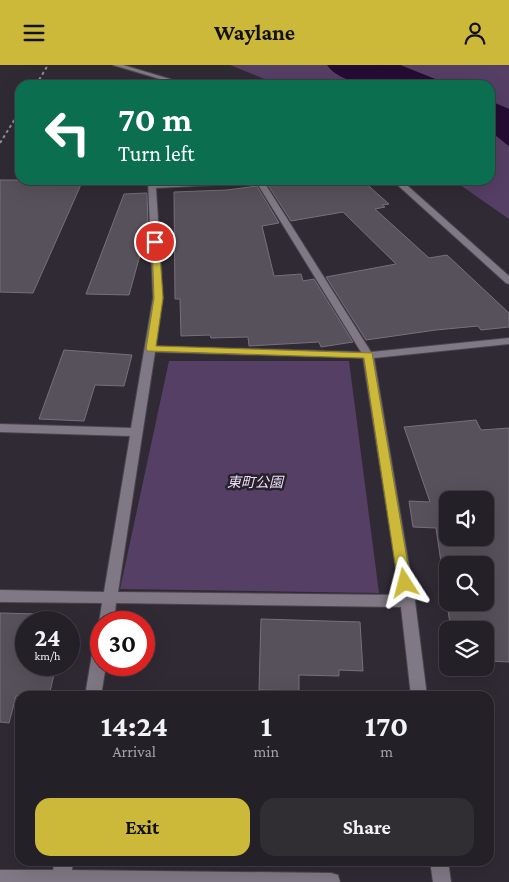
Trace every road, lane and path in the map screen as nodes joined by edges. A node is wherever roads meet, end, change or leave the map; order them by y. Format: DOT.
graph roads {
  1 [pos="116,65"];
  2 [pos="169,80"];
  3 [pos="152,185"];
  4 [pos="263,185"];
  5 [pos="402,185"];
  6 [pos="509,281"];
  7 [pos="509,341"];
  8 [pos="151,349"];
  9 [pos="368,355"];
  10 [pos="0,428"];
  11 [pos="138,431"];
  12 [pos="0,596"];
  13 [pos="110,597"];
  14 [pos="408,601"];
  15 [pos="108,611"];
  16 [pos="96,676"];
  17 [pos="94,691"];
  18 [pos="418,691"];
  19 [pos="440,866"];
  20 [pos="62,870"];
  21 [pos="0,879"];
  22 [pos="331,882"];
  23 [pos="442,882"];
  1 -- 2 [label="street"];
  3 -- 8 [label="street"];
  4 -- 9 [label="street"];
  5 -- 6 [label="street"];
  7 -- 9 [label="street"];
  8 -- 9 [label="street"];
  8 -- 11 [label="street"];
  9 -- 14 [label="street"];
  10 -- 11 [label="street"];
  11 -- 13 [label="street"];
  12 -- 13 [label="street"];
  13 -- 14 [label="street"];
  13 -- 15 [label="street"];
  14 -- 18 [label="street"];
  16 -- 17 [label="street"];
  19 -- 23 [label="street"];
  20 -- 21 [label="street"];
  20 -- 22 [label="street"];
}
